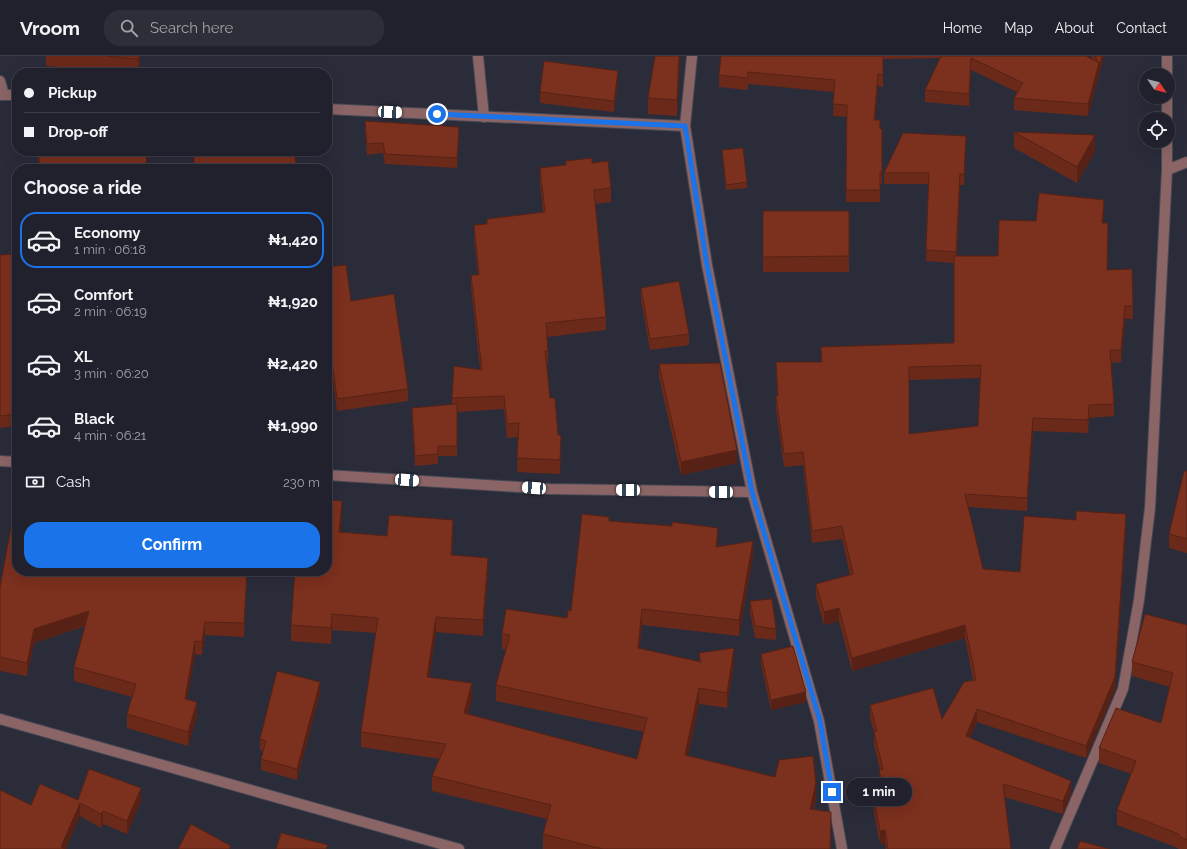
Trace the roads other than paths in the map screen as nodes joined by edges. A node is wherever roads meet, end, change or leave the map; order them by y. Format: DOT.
graph roads {
  1 [pos="478,56"];
  2 [pos="692,56"];
  3 [pos="1167,56"];
  4 [pos="1167,68"];
  5 [pos="0,81"];
  6 [pos="2,95"];
  7 [pos="332,109"];
  8 [pos="484,117"];
  9 [pos="685,126"];
  10 [pos="1167,148"];
  11 [pos="1187,162"];
  12 [pos="1167,170"];
  13 [pos="0,461"];
  14 [pos="12,462"];
  15 [pos="332,475"];
  16 [pos="752,492"];
  17 [pos="0,719"];
  18 [pos="459,849"];
  19 [pos="842,849"];
  20 [pos="1055,849"];
  1 -- 8 [label="street"];
  2 -- 9 [label="street"];
  3 -- 4 [label="street"];
  5 -- 6 [label="street"];
  7 -- 8 [label="street"];
  8 -- 9 [label="street"];
  9 -- 16 [label="street"];
  10 -- 12 [label="street"];
  11 -- 12 [label="street"];
  12 -- 20 [label="street"];
  13 -- 14 [label="street"];
  15 -- 16 [label="street"];
  16 -- 19 [label="street"];
  17 -- 18 [label="street"];
}
